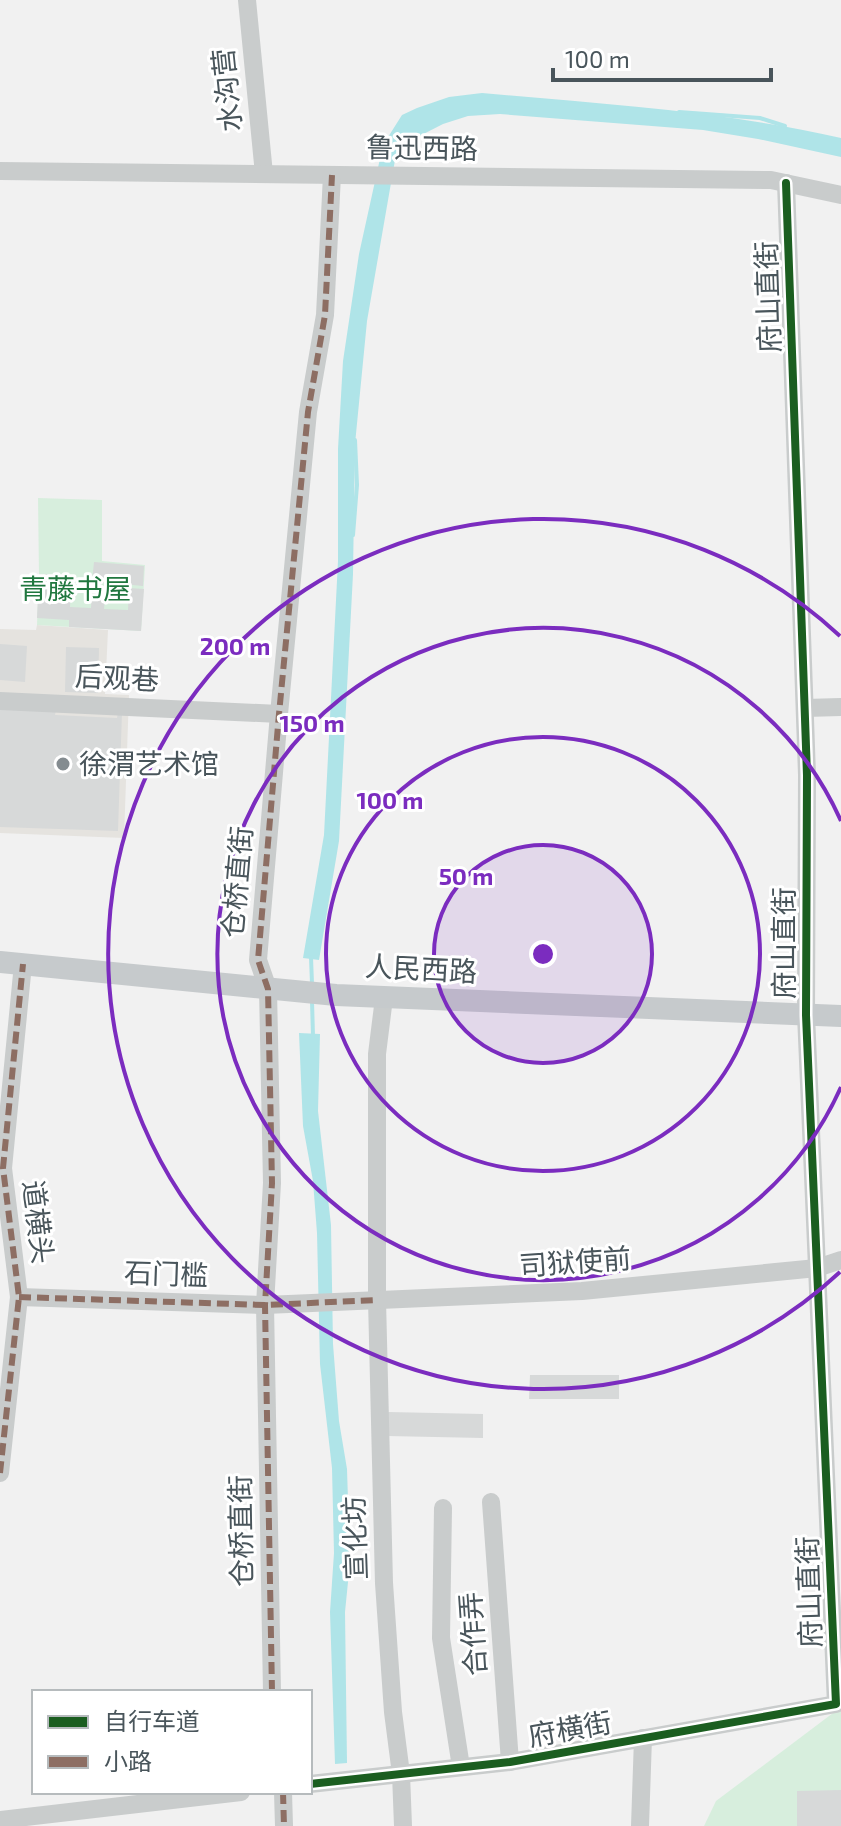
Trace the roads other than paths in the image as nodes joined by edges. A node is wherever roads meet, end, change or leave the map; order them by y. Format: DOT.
graph roads {
  1 [pos="247,0"];
  2 [pos="0,171"];
  3 [pos="264,174"];
  4 [pos="332,175"];
  5 [pos="786,183"];
  6 [pos="841,195"];
  7 [pos="0,701"];
  8 [pos="841,707"];
  9 [pos="805,708"];
  10 [pos="279,714"];
  11 [pos="11,963"];
  12 [pos="268,989"];
  13 [pos="384,998"];
  14 [pos="806,1015"];
  15 [pos="841,1016"];
  16 [pos="841,1260"];
  17 [pos="817,1268"];
  18 [pos="19,1297"];
  19 [pos="377,1300"];
  20 [pos="312,1303"];
  21 [pos="265,1305"];
  22 [pos="0,1473"];
  23 [pos="491,1502"];
  24 [pos="443,1508"];
  25 [pos="272,1690"];
  26 [pos="836,1704"];
  27 [pos="643,1738"];
  28 [pos="510,1762"];
  29 [pos="461,1767"];
  30 [pos="401,1774"];
  31 [pos="312,1784"];
  32 [pos="224,1794"];
  33 [pos="283,1794"];
  34 [pos="0,1820"];
  35 [pos="284,1826"];
  36 [pos="403,1826"];
  37 [pos="640,1826"];
  1 -- 3 [label="street, 水沟营"];
  2 -- 3 [label="street, 鲁迅西路"];
  3 -- 4 [label="street, 鲁迅西路"];
  4 -- 5 [label="street, 鲁迅西路"];
  4 -- 10 [label="street, 仓桥直街"];
  5 -- 6 [label="street, 鲁迅西路"];
  5 -- 9 [label="street, 府山直街"];
  7 -- 10 [label="street, 后观巷"];
  8 -- 9 [label="street"];
  9 -- 14 [label="street, 府山直街"];
  10 -- 12 [label="street, 仓桥直街"];
  11 -- 12 [label="main road, 人民西路"];
  11 -- 18 [label="street, 道横头"];
  12 -- 13 [label="main road, 人民西路"];
  12 -- 21 [label="street, 仓桥直街"];
  13 -- 14 [label="main road, 人民西路"];
  13 -- 19 [label="street, 宣化坊"];
  14 -- 15 [label="main road, 人民西路"];
  14 -- 17 [label="street, 府山直街"];
  16 -- 17 [label="street, 司狱使前"];
  17 -- 19 [label="street, 司狱使前"];
  17 -- 26 [label="street, 府山直街"];
  18 -- 21 [label="street, 石门槛"];
  18 -- 22 [label="street, 道横头"];
  19 -- 20 [label="street, 司狱使前"];
  19 -- 30 [label="street, 宣化坊"];
  20 -- 21 [label="street, 石门槛"];
  21 -- 25 [label="street, 仓桥直街"];
  23 -- 28 [label="street, 合作弄"];
  24 -- 29 [label="street"];
  26 -- 27 [label="street, 府横街"];
  27 -- 28 [label="street, 府横街"];
  27 -- 37 [label="street"];
  28 -- 29 [label="street, 府横街"];
  29 -- 30 [label="street, 府横街"];
  30 -- 31 [label="street, 府横街"];
  30 -- 36 [label="street, 宣化坊"];
  32 -- 34 [label="street"];
  33 -- 35 [label="street"];
}
